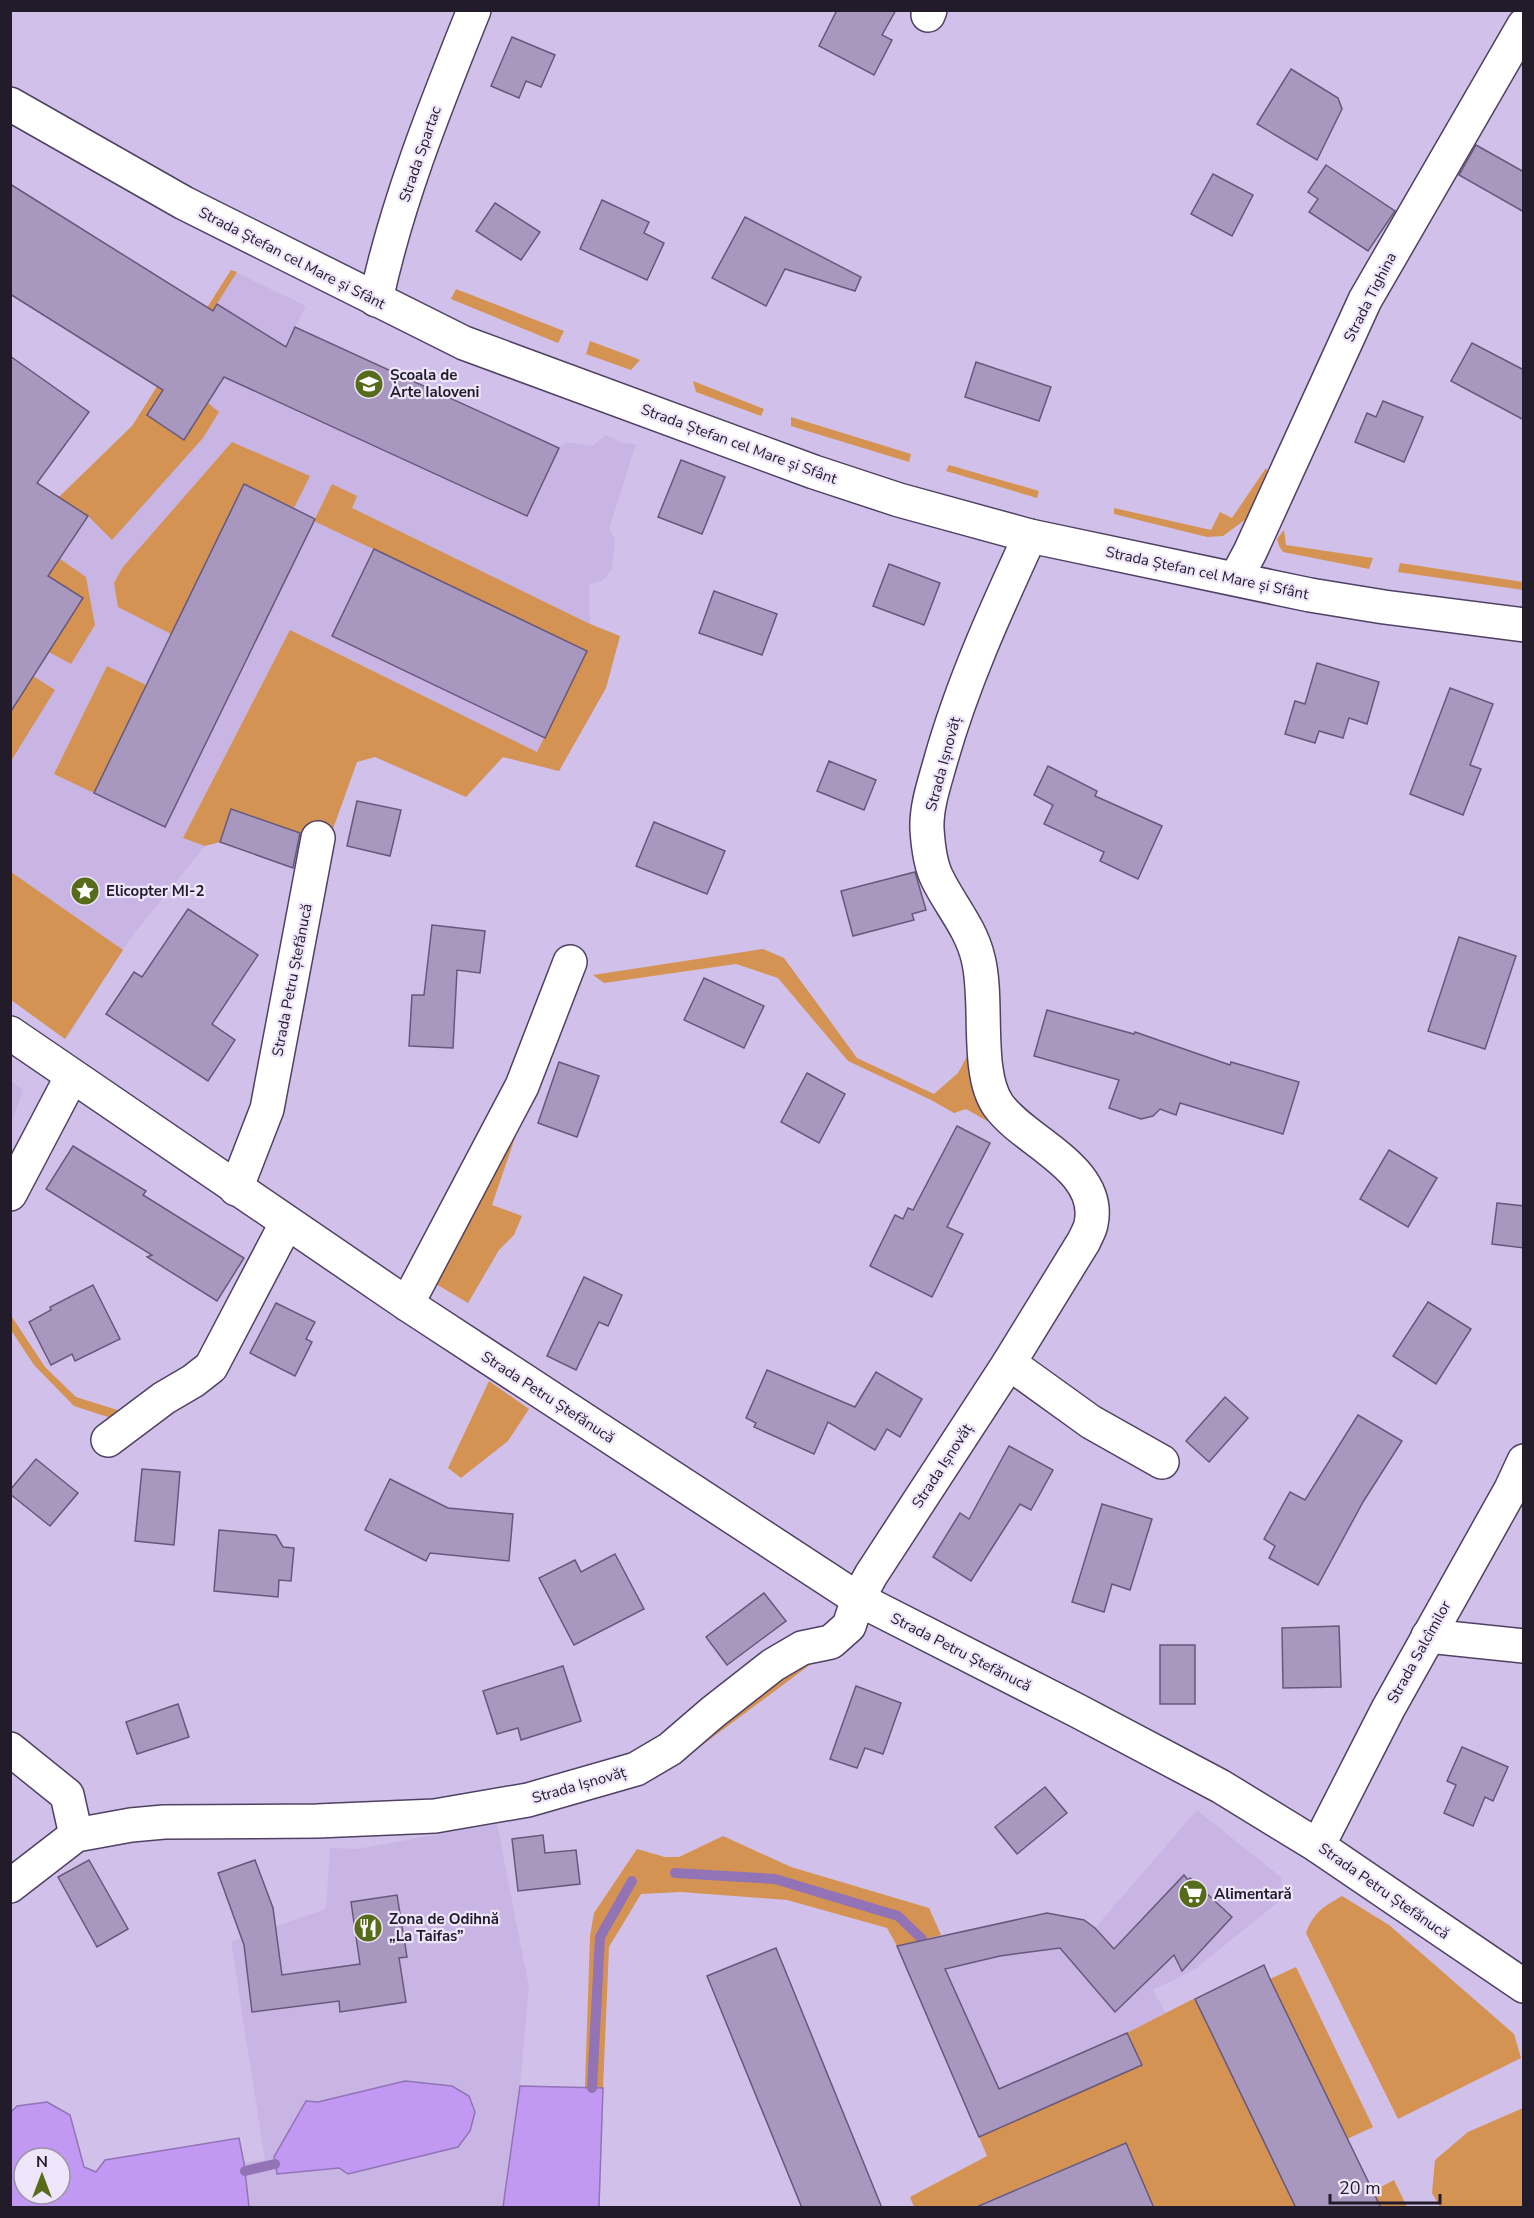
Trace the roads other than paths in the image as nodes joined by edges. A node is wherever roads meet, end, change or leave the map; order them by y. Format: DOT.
graph roads {
  1 [pos="474,10"];
  2 [pos="1524,25"];
  3 [pos="10,104"];
  4 [pos="376,300"];
  5 [pos="1030,536"];
  6 [pos="1236,578"];
  7 [pos="1524,625"];
  8 [pos="318,838"];
  9 [pos="570,962"];
  10 [pos="10,1033"];
  11 [pos="72,1076"];
  12 [pos="236,1189"];
  13 [pos="10,1194"];
  14 [pos="286,1224"];
  15 [pos="407,1305"];
  16 [pos="1009,1363"];
  17 [pos="108,1440"];
  18 [pos="1162,1461"];
  19 [pos="1524,1461"];
  20 [pos="858,1599"];
  21 [pos="1428,1636"];
  22 [pos="1524,1646"];
  23 [pos="10,1749"];
  24 [pos="76,1835"];
  25 [pos="1318,1846"];
  26 [pos="10,1886"];
  27 [pos="1521,1980"];
  1 -- 4 [label="street, Strada Spartac"];
  2 -- 6 [label="street, Strada Tighina"];
  3 -- 4 [label="street, Strada Ștefan cel Mare și Sfânt"];
  4 -- 5 [label="street, Strada Ștefan cel Mare și Sfânt"];
  5 -- 6 [label="street, Strada Ștefan cel Mare și Sfânt"];
  5 -- 16 [label="street, Strada Ișnovăț"];
  6 -- 7 [label="street, Strada Ștefan cel Mare și Sfânt"];
  8 -- 12 [label="street, Strada Petru Ștefănucă"];
  9 -- 15 [label="street"];
  10 -- 11 [label="street, Strada Petru Ștefănucă"];
  11 -- 12 [label="street, Strada Petru Ștefănucă"];
  11 -- 13 [label="street"];
  12 -- 14 [label="street, Strada Petru Ștefănucă"];
  14 -- 15 [label="street, Strada Petru Ștefănucă"];
  14 -- 17 [label="street"];
  15 -- 20 [label="street, Strada Petru Ștefănucă"];
  16 -- 18 [label="street"];
  16 -- 20 [label="street, Strada Ișnovăț"];
  19 -- 21 [label="street, Strada Salcîmilor"];
  20 -- 24 [label="street, Strada Ișnovăț"];
  20 -- 25 [label="street, Strada Petru Ștefănucă"];
  21 -- 22 [label="street"];
  21 -- 25 [label="street, Strada Salcîmilor"];
  23 -- 24 [label="street"];
  24 -- 26 [label="street, Strada Ișnovăț"];
  25 -- 27 [label="street, Strada Petru Ștefănucă"];
}
